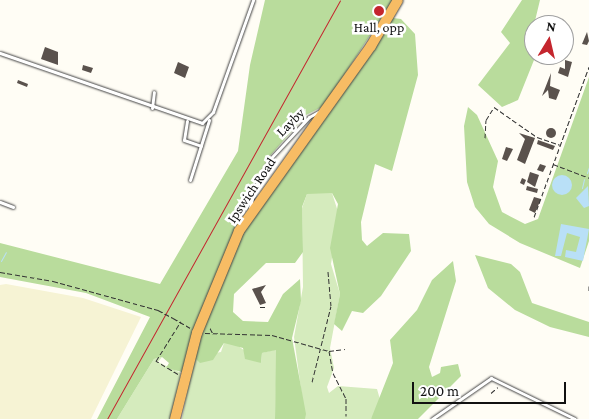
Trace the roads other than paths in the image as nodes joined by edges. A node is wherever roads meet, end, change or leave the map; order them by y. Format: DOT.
graph roads {
  1 [pos="253,0"];
  2 [pos="398,0"];
  3 [pos="0,53"];
  4 [pos="154,92"];
  5 [pos="152,108"];
  6 [pos="209,120"];
  7 [pos="187,121"];
  8 [pos="201,146"];
  9 [pos="190,180"];
  10 [pos="0,202"];
  11 [pos="13,207"];
  12 [pos="175,419"];
  13 [pos="432,419"];
  14 [pos="575,419"];
  1 -- 6 [label="lane"];
  2 -- 12 [label="highway, Ipswich Road"];
  3 -- 5 [label="lane"];
  4 -- 5 [label="lane"];
  5 -- 7 [label="lane"];
  6 -- 7 [label="lane"];
  6 -- 8 [label="lane"];
  7 -- 8 [label="lane"];
  8 -- 9 [label="lane"];
  10 -- 11 [label="lane"];
  13 -- 14 [label="lane"];
}
